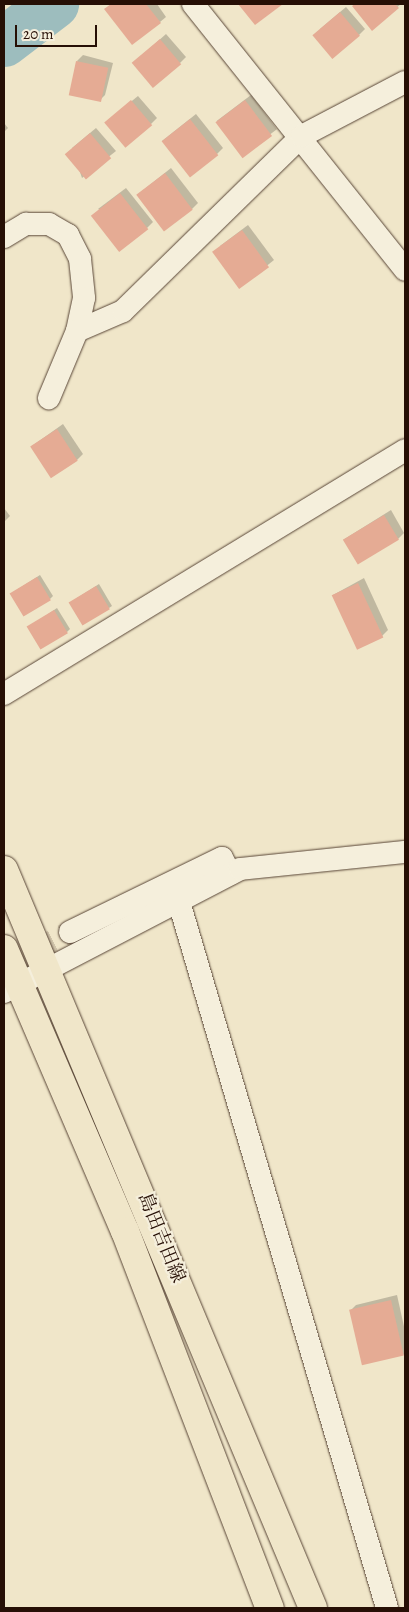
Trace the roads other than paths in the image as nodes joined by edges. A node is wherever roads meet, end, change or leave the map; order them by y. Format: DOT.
graph roads {
  1 [pos="192,4"];
  2 [pos="405,82"];
  3 [pos="302,136"];
  4 [pos="4,237"];
  5 [pos="405,270"];
  6 [pos="77,331"];
  7 [pos="49,398"];
  8 [pos="405,450"];
  9 [pos="4,694"];
  10 [pos="405,852"];
  11 [pos="4,870"];
  12 [pos="230,874"];
  13 [pos="178,902"];
  14 [pos="70,932"];
  15 [pos="4,950"];
  16 [pos="49,972"];
  17 [pos="12,989"];
  18 [pos="270,1608"];
  19 [pos="313,1608"];
  20 [pos="387,1608"];
  1 -- 3 [label="street"];
  2 -- 3 [label="street"];
  3 -- 5 [label="street"];
  3 -- 6 [label="street"];
  4 -- 6 [label="street"];
  6 -- 7 [label="street"];
  8 -- 9 [label="street"];
  10 -- 12 [label="street"];
  11 -- 16 [label="main road, 島田吉田線"];
  12 -- 13 [label="street"];
  12 -- 14 [label="street"];
  13 -- 16 [label="street"];
  13 -- 20 [label="street"];
  15 -- 17 [label="main road, 島田吉田線"];
  16 -- 17 [label="street"];
  16 -- 19 [label="main road, 島田吉田線"];
  17 -- 18 [label="main road, 島田吉田線"];
}
